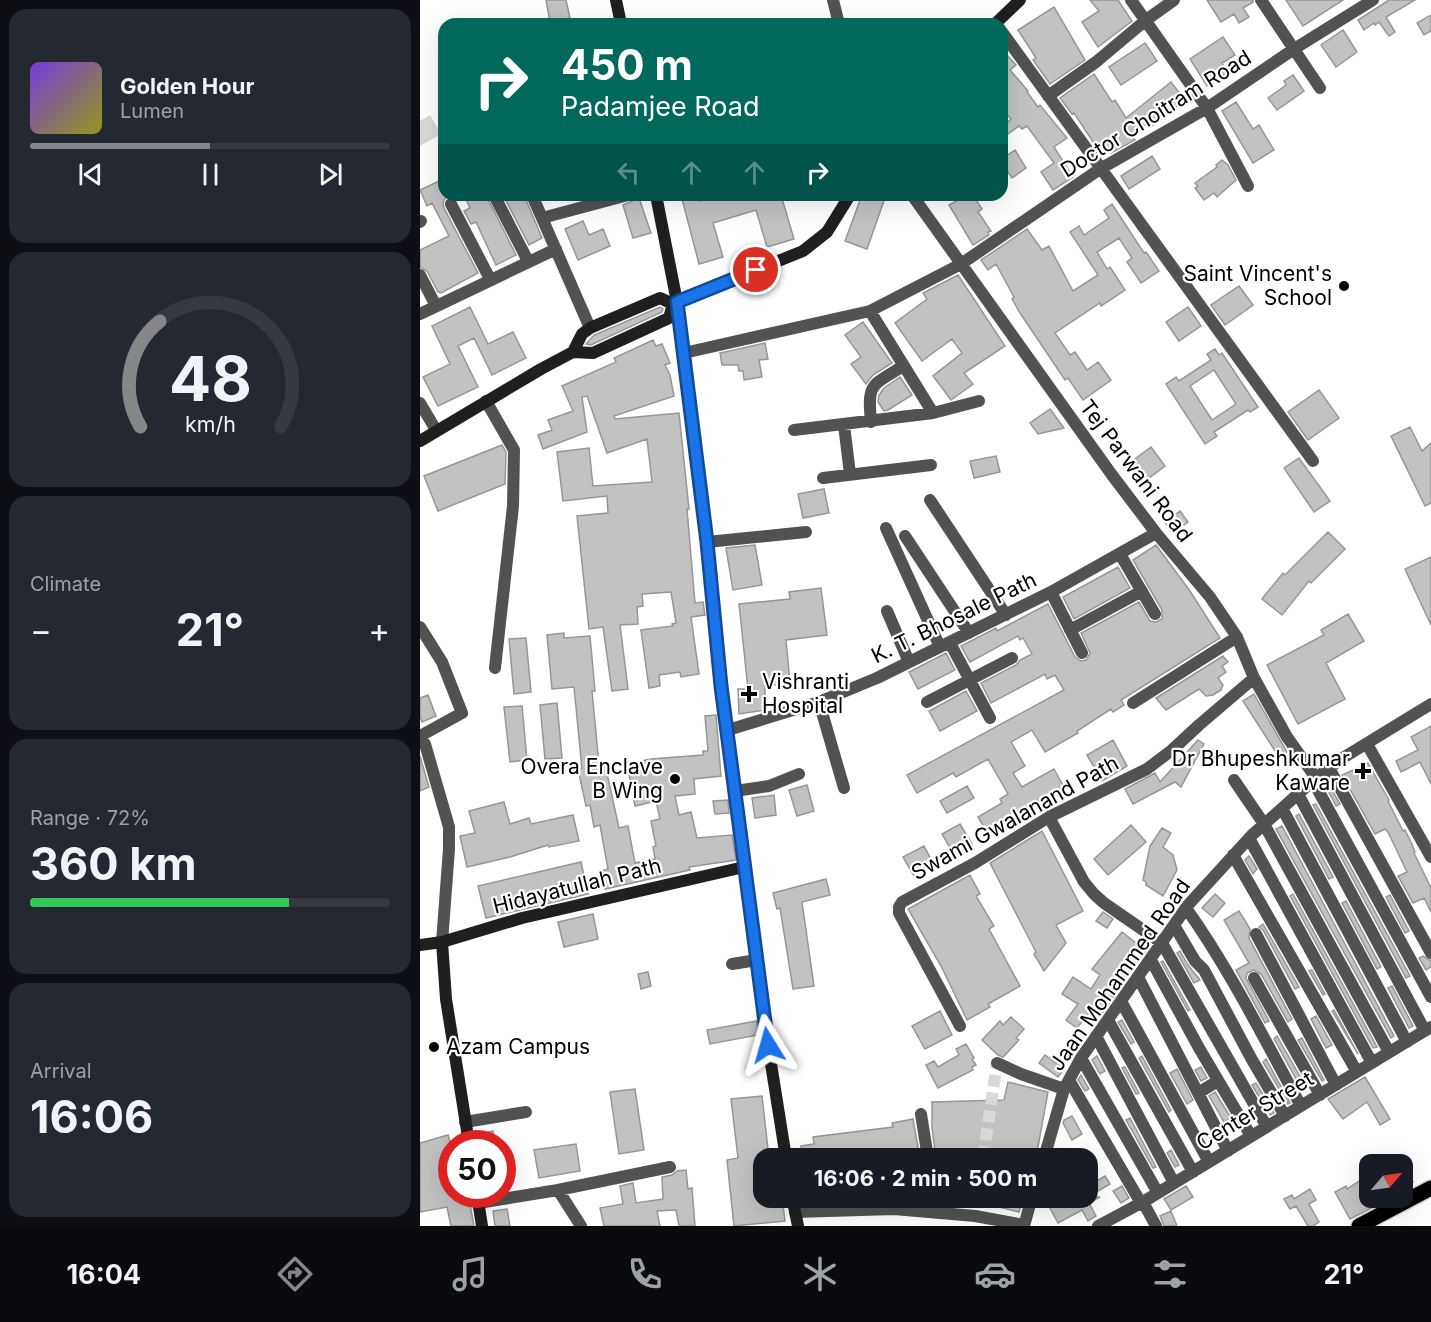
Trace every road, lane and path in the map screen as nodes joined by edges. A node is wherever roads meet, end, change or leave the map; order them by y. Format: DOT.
graph roads {
  1 [pos="833,0"];
  2 [pos="1020,0"];
  3 [pos="1131,0"];
  4 [pos="1174,0"];
  5 [pos="1261,0"];
  6 [pos="1372,0"];
  7 [pos="619,1"];
  8 [pos="620,18"];
  9 [pos="838,18"];
  10 [pos="1004,18"];
  11 [pos="1146,20"];
  12 [pos="1008,41"];
  13 [pos="1294,49"];
  14 [pos="1320,88"];
  15 [pos="1048,96"];
  16 [pos="1207,108"];
  17 [pos="1100,169"];
  18 [pos="1248,186"];
  19 [pos="497,201"];
  20 [pos="535,201"];
  21 [pos="606,201"];
  22 [pos="657,201"];
  23 [pos="846,201"];
  24 [pos="916,201"];
  25 [pos="451,204"];
  26 [pos="542,218"];
  27 [pos="556,249"];
  28 [pos="528,261"];
  29 [pos="961,264"];
  30 [pos="420,275"];
  31 [pos="490,279"];
  32 [pos="675,303"];
  33 [pos="436,306"];
  34 [pos="870,311"];
  35 [pos="420,314"];
  36 [pos="590,328"];
  37 [pos="573,352"];
  38 [pos="684,353"];
  39 [pos="903,366"];
  40 [pos="486,401"];
  41 [pos="979,401"];
  42 [pos="420,403"];
  43 [pos="933,413"];
  44 [pos="871,422"];
  45 [pos="844,425"];
  46 [pos="436,430"];
  47 [pos="794,430"];
  48 [pos="420,441"];
  49 [pos="1313,461"];
  50 [pos="931,465"];
  51 [pos="850,474"];
  52 [pos="823,478"];
  53 [pos="930,500"];
  54 [pos="886,528"];
  55 [pos="806,532"];
  56 [pos="1156,533"];
  57 [pos="905,536"];
  58 [pos="707,542"];
  59 [pos="1120,554"];
  60 [pos="1142,591"];
  61 [pos="1051,592"];
  62 [pos="887,611"];
  63 [pos="1155,614"];
  64 [pos="1006,615"];
  65 [pos="420,627"];
  66 [pos="1070,630"];
  67 [pos="969,633"];
  68 [pos="1237,637"];
  69 [pos="945,645"];
  70 [pos="1082,653"];
  71 [pos="1012,658"];
  72 [pos="909,662"];
  73 [pos="495,668"];
  74 [pos="1254,678"];
  75 [pos="969,680"];
  76 [pos="819,702"];
  77 [pos="927,702"];
  78 [pos="1133,703"];
  79 [pos="1431,704"];
  80 [pos="990,718"];
  81 [pos="728,730"];
  82 [pos="420,737"];
  83 [pos="1367,744"];
  84 [pos="1329,768"];
  85 [pos="799,774"];
  86 [pos="1314,779"];
  87 [pos="1234,780"];
  88 [pos="844,788"];
  89 [pos="735,791"];
  90 [pos="1298,794"];
  91 [pos="1282,808"];
  92 [pos="1049,817"];
  93 [pos="1264,824"];
  94 [pos="1249,838"];
  95 [pos="1233,855"];
  96 [pos="1431,857"];
  97 [pos="744,867"];
  98 [pos="1186,908"];
  99 [pos="1174,925"];
  100 [pos="1256,934"];
  101 [pos="442,942"];
  102 [pos="1162,943"];
  103 [pos="420,945"];
  104 [pos="1431,953"];
  105 [pos="756,960"];
  106 [pos="1150,960"];
  107 [pos="732,964"];
  108 [pos="1138,977"];
  109 [pos="1254,978"];
  110 [pos="1431,997"];
  111 [pos="1121,1001"];
  112 [pos="1108,1020"];
  113 [pos="960,1026"];
  114 [pos="1428,1029"];
  115 [pos="1096,1036"];
  116 [pos="1407,1042"];
  117 [pos="1389,1052"];
  118 [pos="1081,1058"];
  119 [pos="1372,1063"];
  120 [pos="999,1065"];
  121 [pos="1357,1072"];
  122 [pos="1218,1081"];
  123 [pos="1067,1084"];
  124 [pos="1336,1085"];
  125 [pos="1198,1093"];
  126 [pos="1320,1095"];
  127 [pos="1301,1106"];
  128 [pos="526,1112"];
  129 [pos="921,1114"];
  130 [pos="1285,1116"];
  131 [pos="465,1122"];
  132 [pos="1267,1127"];
  133 [pos="467,1130"];
  134 [pos="1251,1136"];
  135 [pos="784,1148"];
  136 [pos="926,1148"];
  137 [pos="1047,1148"];
  138 [pos="1228,1151"];
  139 [pos="1209,1162"];
  140 [pos="670,1167"];
  141 [pos="1193,1172"];
  142 [pos="1174,1183"];
  143 [pos="1431,1188"];
  144 [pos="558,1190"];
  145 [pos="1158,1193"];
  146 [pos="516,1194"];
  147 [pos="1142,1203"];
  148 [pos="479,1208"];
  149 [pos="794,1208"];
  150 [pos="934,1208"];
  151 [pos="1029,1208"];
  152 [pos="795,1212"];
  153 [pos="934,1212"];
  154 [pos="977,1219"];
  155 [pos="1024,1225"];
  156 [pos="1101,1225"];
  157 [pos="482,1226"];
  158 [pos="580,1226"];
  159 [pos="797,1226"];
  160 [pos="1156,1226"];
  161 [pos="1359,1226"];
  1 -- 9 [label="street"];
  2 -- 10 [label="street"];
  3 -- 11 [label="street"];
  4 -- 11 [label="street"];
  5 -- 13 [label="street"];
  6 -- 13 [label="street, Doctor Choitram Road"];
  7 -- 8 [label="street"];
  11 -- 15 [label="street"];
  11 -- 16 [label="street"];
  12 -- 15 [label="street"];
  13 -- 14 [label="street"];
  13 -- 16 [label="street, Doctor Choitram Road"];
  15 -- 17 [label="street"];
  16 -- 17 [label="street, Doctor Choitram Road"];
  16 -- 18 [label="street"];
  17 -- 29 [label="street, Doctor Choitram Road"];
  17 -- 49 [label="street"];
  19 -- 28 [label="street"];
  20 -- 26 [label="street"];
  21 -- 26 [label="street"];
  22 -- 32 [label="street"];
  23 -- 32 [label="street"];
  24 -- 29 [label="street, Tej Parwani Road"];
  25 -- 31 [label="street"];
  26 -- 27 [label="street"];
  27 -- 28 [label="street"];
  27 -- 36 [label="street"];
  28 -- 31 [label="street"];
  29 -- 34 [label="street, Doctor Choitram Road"];
  29 -- 56 [label="street, Tej Parwani Road"];
  30 -- 33 [label="street"];
  31 -- 33 [label="street"];
  32 -- 36 [label="street"];
  32 -- 37 [label="street"];
  32 -- 38 [label="street"];
  33 -- 35 [label="street"];
  34 -- 38 [label="street, Doctor Choitram Road"];
  34 -- 39 [label="street"];
  36 -- 37 [label="street"];
  37 -- 40 [label="street"];
  38 -- 58 [label="street"];
  39 -- 43 [label="street"];
  39 -- 44 [label="street"];
  40 -- 46 [label="street"];
  40 -- 73 [label="street"];
  41 -- 43 [label="street"];
  42 -- 46 [label="street"];
  43 -- 44 [label="street"];
  44 -- 45 [label="street"];
  45 -- 47 [label="street"];
  45 -- 51 [label="street"];
  46 -- 48 [label="street"];
  50 -- 51 [label="street"];
  51 -- 52 [label="street"];
  53 -- 64 [label="street"];
  54 -- 69 [label="street"];
  55 -- 58 [label="street"];
  56 -- 59 [label="street, K. T. Bhosale Path"];
  56 -- 68 [label="street, Tej Parwani Road"];
  57 -- 67 [label="street"];
  58 -- 81 [label="street"];
  59 -- 60 [label="street"];
  59 -- 61 [label="street, K. T. Bhosale Path"];
  60 -- 63 [label="street"];
  60 -- 66 [label="street"];
  61 -- 64 [label="street, K. T. Bhosale Path"];
  61 -- 66 [label="street"];
  62 -- 72 [label="street"];
  64 -- 67 [label="street, K. T. Bhosale Path"];
  65 -- 82 [label="street"];
  66 -- 70 [label="street"];
  67 -- 69 [label="street, K. T. Bhosale Path"];
  68 -- 74 [label="street, Tej Parwani Road"];
  68 -- 78 [label="street"];
  69 -- 72 [label="street, K. T. Bhosale Path"];
  69 -- 75 [label="street"];
  71 -- 75 [label="street"];
  72 -- 76 [label="street, K. T. Bhosale Path"];
  74 -- 86 [label="street, Tej Parwani Road"];
  74 -- 92 [label="street, Swami Gwalanand Path"];
  75 -- 77 [label="street"];
  75 -- 80 [label="street"];
  76 -- 81 [label="street, K. T. Bhosale Path"];
  76 -- 88 [label="street"];
  79 -- 83 [label="street, Jaan Mohammed Road"];
  81 -- 89 [label="street"];
  82 -- 101 [label="street"];
  83 -- 84 [label="street, Jaan Mohammed Road"];
  83 -- 96 [label="street"];
  84 -- 86 [label="street, Jaan Mohammed Road"];
  84 -- 104 [label="street"];
  85 -- 89 [label="street"];
  86 -- 90 [label="street, Jaan Mohammed Road"];
  86 -- 110 [label="street, Tej Parwani Road"];
  87 -- 93 [label="street"];
  89 -- 97 [label="street"];
  90 -- 91 [label="street, Jaan Mohammed Road"];
  90 -- 114 [label="street"];
  91 -- 93 [label="street, Jaan Mohammed Road"];
  91 -- 116 [label="street"];
  92 -- 102 [label="street"];
  92 -- 113 [label="street, Swami Gwalanand Path"];
  93 -- 94 [label="street, Jaan Mohammed Road"];
  93 -- 117 [label="street"];
  94 -- 95 [label="street, Jaan Mohammed Road"];
  94 -- 119 [label="street"];
  95 -- 98 [label="street, Jaan Mohammed Road"];
  95 -- 121 [label="street"];
  97 -- 101 [label="street, Hidayatullah Path"];
  97 -- 105 [label="street"];
  98 -- 99 [label="street, Jaan Mohammed Road"];
  98 -- 127 [label="street"];
  99 -- 102 [label="street, Jaan Mohammed Road"];
  99 -- 130 [label="street"];
  100 -- 124 [label="street"];
  101 -- 103 [label="street, Hidayatullah Path"];
  101 -- 131 [label="street"];
  102 -- 106 [label="street, Jaan Mohammed Road"];
  102 -- 132 [label="street"];
  105 -- 107 [label="street"];
  105 -- 135 [label="street"];
  106 -- 108 [label="street, Jaan Mohammed Road"];
  106 -- 122 [label="street"];
  108 -- 111 [label="street, Jaan Mohammed Road"];
  108 -- 125 [label="street"];
  109 -- 126 [label="street"];
  111 -- 112 [label="street, Jaan Mohammed Road"];
  111 -- 139 [label="street"];
  112 -- 115 [label="street, Jaan Mohammed Road"];
  112 -- 141 [label="street"];
  114 -- 116 [label="street, Center Street"];
  115 -- 118 [label="street, Jaan Mohammed Road"];
  115 -- 142 [label="street"];
  116 -- 117 [label="street, Center Street"];
  117 -- 119 [label="street, Center Street"];
  118 -- 123 [label="street, Jaan Mohammed Road"];
  118 -- 145 [label="street"];
  119 -- 121 [label="street, Center Street"];
  120 -- 123 [label="street"];
  121 -- 124 [label="street, Center Street"];
  122 -- 125 [label="street"];
  122 -- 134 [label="street"];
  123 -- 137 [label="street, Jaan Mohammed Road"];
  123 -- 147 [label="street"];
  124 -- 126 [label="street, Center Street"];
  125 -- 138 [label="street"];
  126 -- 127 [label="street, Center Street"];
  127 -- 130 [label="street, Center Street"];
  128 -- 131 [label="street"];
  129 -- 136 [label="street"];
  130 -- 132 [label="street, Center Street"];
  131 -- 133 [label="street"];
  132 -- 134 [label="street, Center Street"];
  134 -- 138 [label="street, Center Street"];
  138 -- 139 [label="street, Center Street"];
  139 -- 141 [label="street, Center Street"];
  140 -- 144 [label="street"];
  141 -- 142 [label="street, Center Street"];
  142 -- 145 [label="street, Center Street"];
  143 -- 161 [label="main road"];
  144 -- 146 [label="street"];
  144 -- 158 [label="street"];
  145 -- 147 [label="street, Center Street"];
  147 -- 156 [label="street, Center Street"];
  147 -- 160 [label="street"];
  148 -- 157 [label="street"];
  149 -- 152 [label="street"];
  150 -- 153 [label="street"];
  151 -- 155 [label="street"];
  152 -- 153 [label="street"];
  152 -- 159 [label="street"];
  153 -- 154 [label="street"];
  154 -- 155 [label="street"];
}
